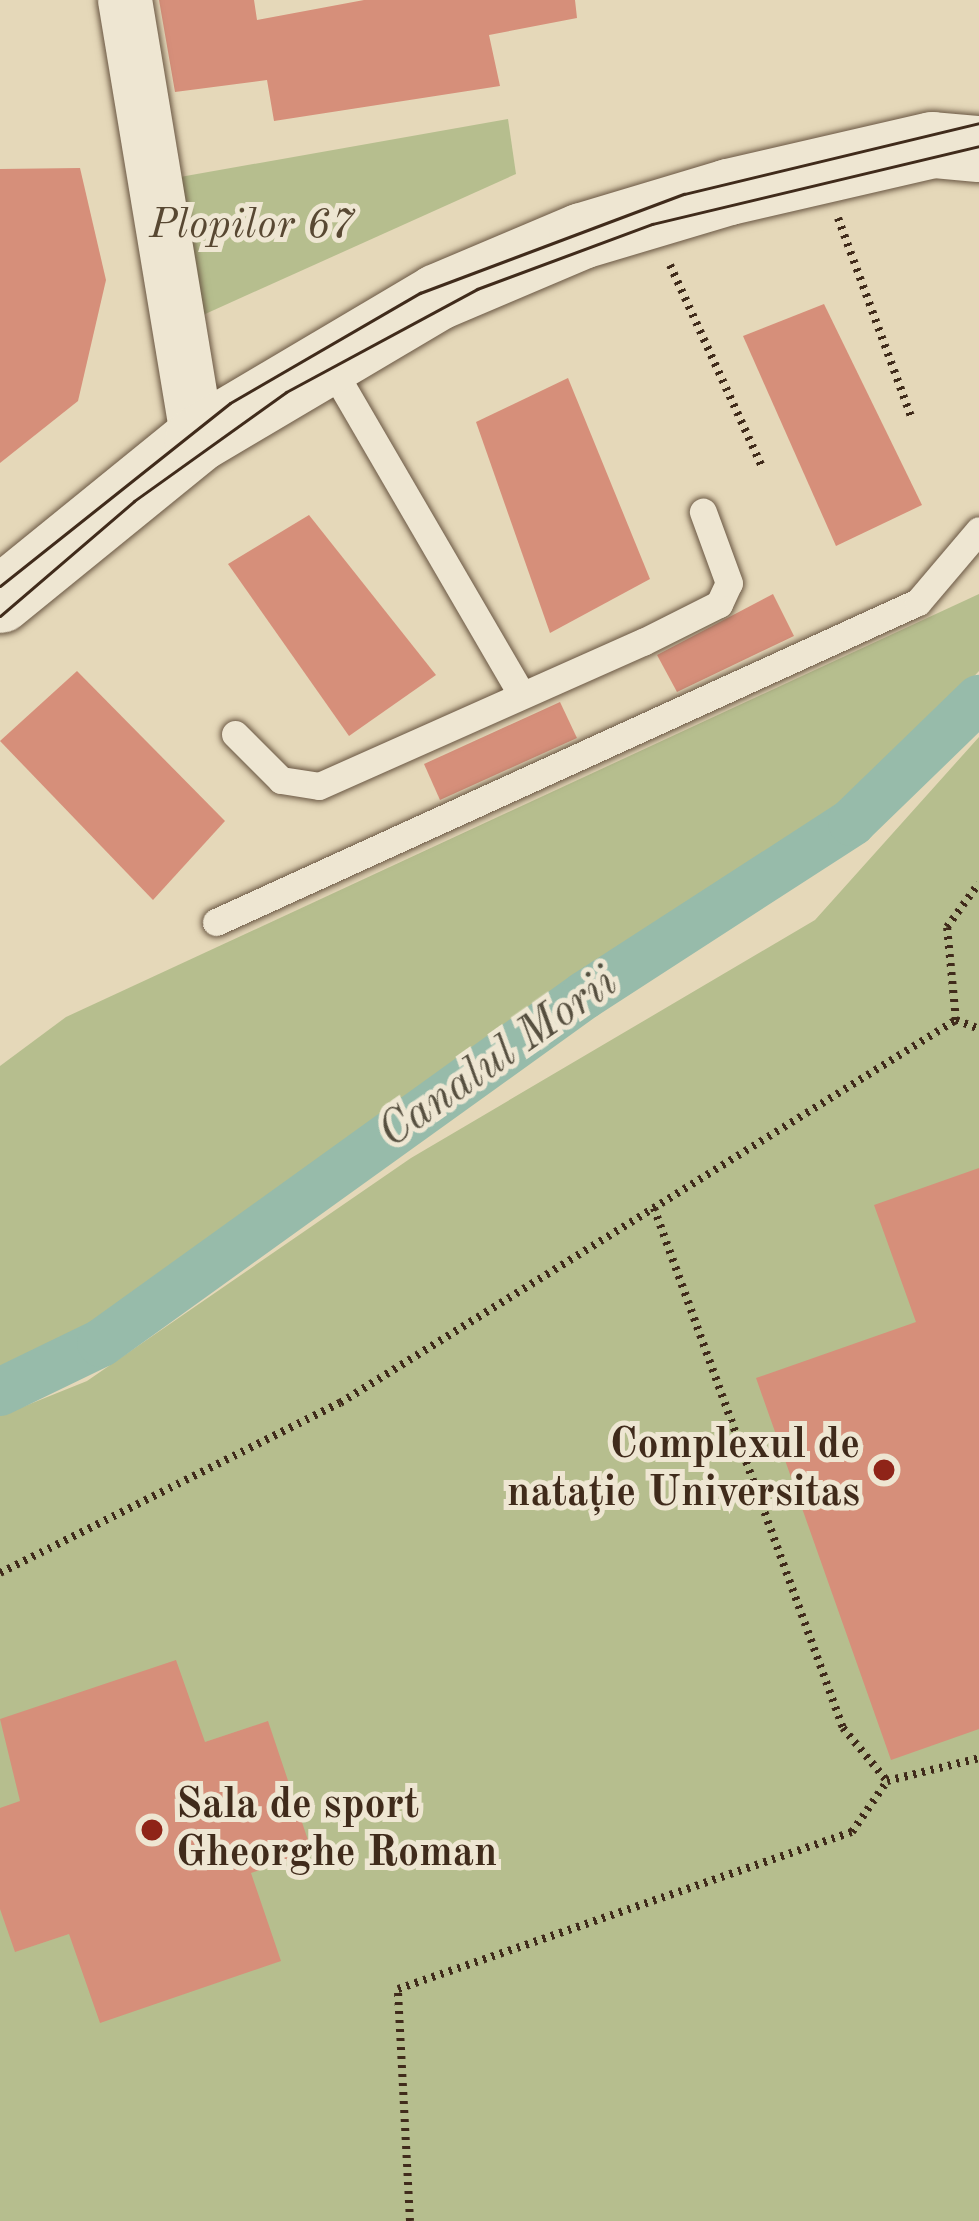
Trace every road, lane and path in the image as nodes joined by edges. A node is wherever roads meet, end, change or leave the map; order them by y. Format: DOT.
graph roads {
  1 [pos="125,0"];
  2 [pos="964,138"];
  3 [pos="838,217"];
  4 [pos="670,264"];
  5 [pos="325,356"];
  6 [pos="912,419"];
  7 [pos="199,439"];
  8 [pos="762,467"];
  9 [pos="703,512"];
  10 [pos="979,530"];
  11 [pos="0,600"];
  12 [pos="522,695"];
  13 [pos="236,734"];
  14 [pos="979,883"];
  15 [pos="216,922"];
  16 [pos="956,1020"];
  17 [pos="979,1029"];
  18 [pos="654,1208"];
  19 [pos="0,1573"];
  20 [pos="979,1758"];
  21 [pos="887,1780"];
  22 [pos="410,2221"];
  1 -- 7 [label="street"];
  2 -- 5 [label="main road"];
  3 -- 6 [label="path"];
  4 -- 8 [label="path"];
  5 -- 7 [label="main road"];
  5 -- 12 [label="lane"];
  7 -- 11 [label="main road"];
  9 -- 12 [label="lane"];
  10 -- 15 [label="lane"];
  12 -- 13 [label="lane"];
  14 -- 16 [label="path"];
  16 -- 17 [label="path"];
  16 -- 18 [label="path"];
  18 -- 19 [label="path"];
  18 -- 21 [label="path"];
  20 -- 21 [label="path"];
  21 -- 22 [label="path"];
}
